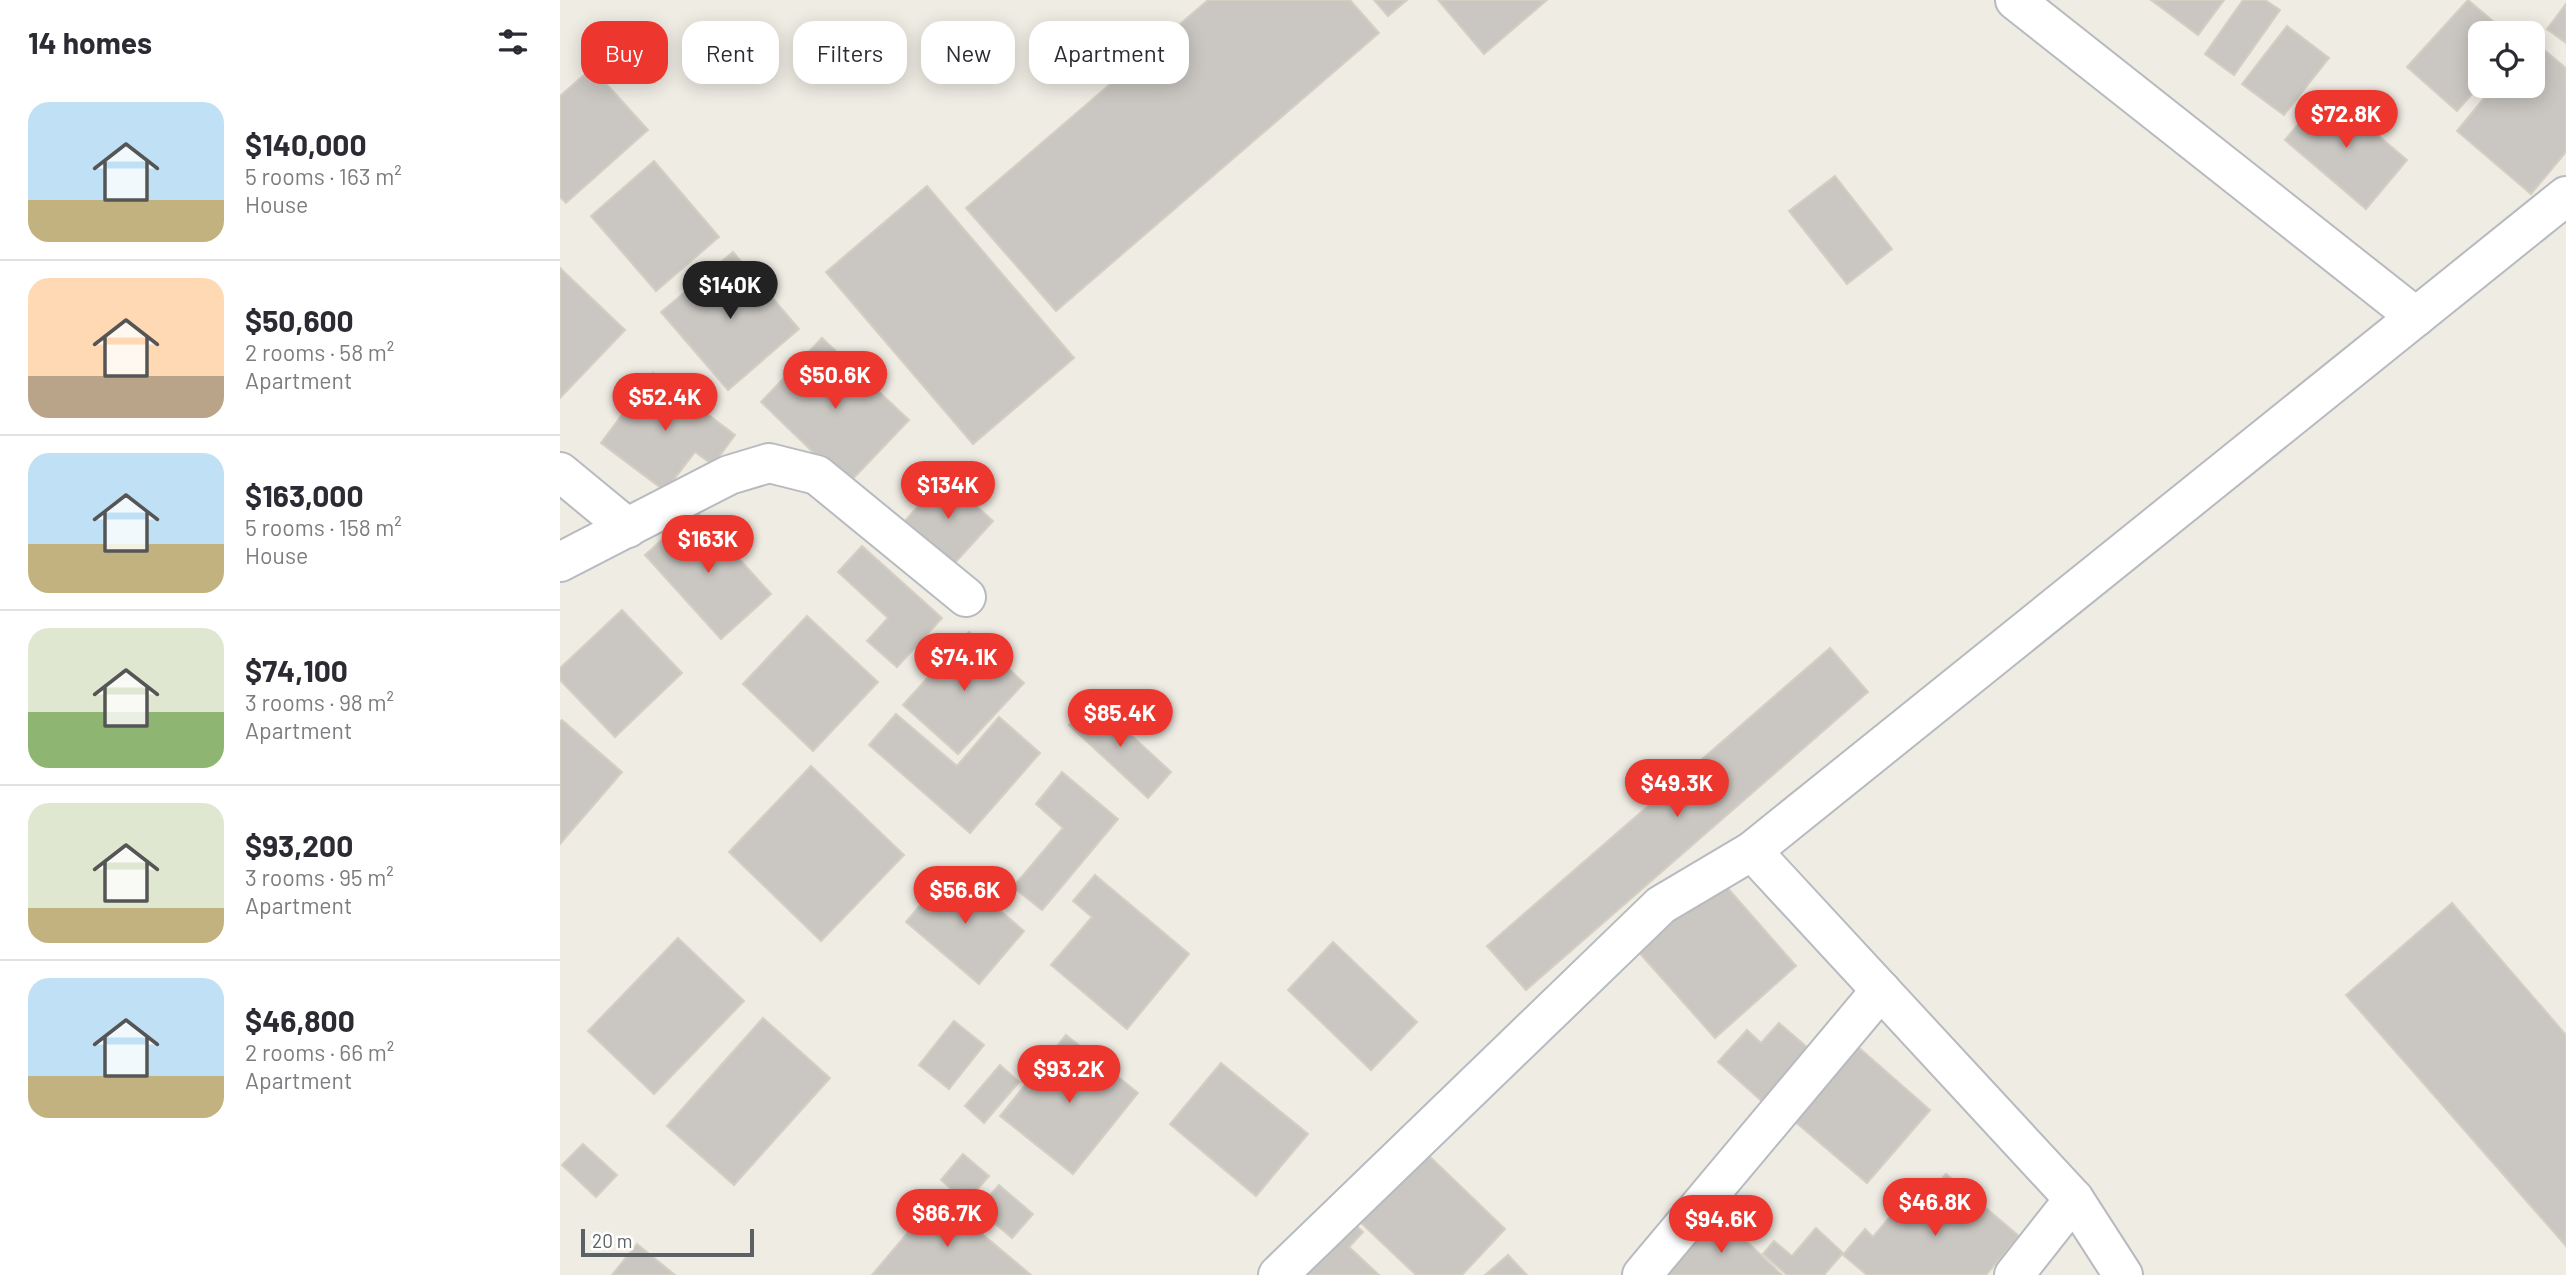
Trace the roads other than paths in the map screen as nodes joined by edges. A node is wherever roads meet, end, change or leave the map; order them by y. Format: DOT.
graph roads {
  1 [pos="2015,0"];
  2 [pos="2566,196"];
  3 [pos="2416,317"];
  4 [pos="560,472"];
  5 [pos="628,528"];
  6 [pos="560,562"];
  7 [pos="966,597"];
  8 [pos="1752,851"];
  9 [pos="1881,990"];
  10 [pos="2074,1199"];
  11 [pos="1278,1275"];
  12 [pos="1642,1275"];
  13 [pos="2014,1275"];
  14 [pos="2123,1275"];
  1 -- 3 [label="street"];
  2 -- 3 [label="street"];
  3 -- 8 [label="street"];
  4 -- 5 [label="street"];
  5 -- 6 [label="street"];
  5 -- 7 [label="street"];
  8 -- 9 [label="street"];
  8 -- 11 [label="street"];
  9 -- 10 [label="street"];
  9 -- 12 [label="street"];
  10 -- 13 [label="street"];
  10 -- 14 [label="street"];
}
